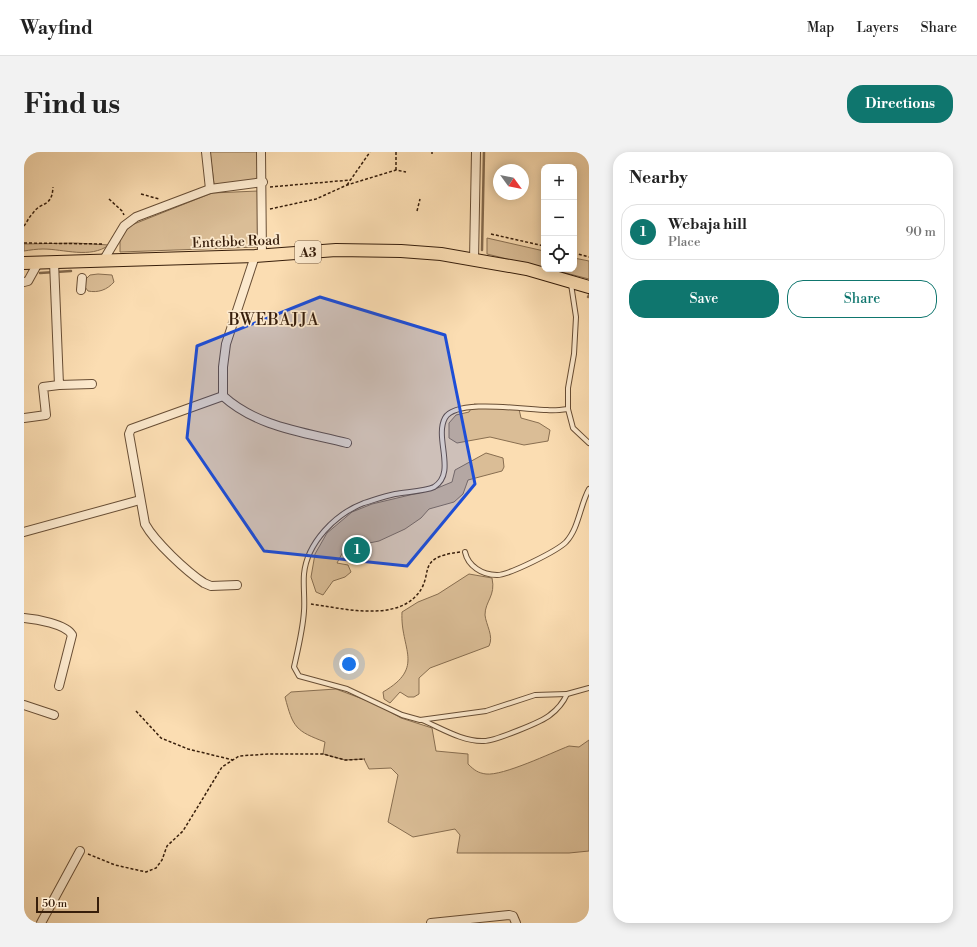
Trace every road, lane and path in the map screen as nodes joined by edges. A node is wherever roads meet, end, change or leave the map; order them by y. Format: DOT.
graph roads {
  1 [pos="206,152"];
  2 [pos="261,152"];
  3 [pos="370,152"];
  4 [pos="396,152"];
  5 [pos="476,152"];
  6 [pos="396,170"];
  7 [pos="406,172"];
  8 [pos="350,180"];
  9 [pos="263,184"];
  10 [pos="347,185"];
  11 [pos="53,187"];
  12 [pos="210,190"];
  13 [pos="109,199"];
  14 [pos="420,199"];
  15 [pos="417,211"];
  16 [pos="263,212"];
  17 [pos="128,222"];
  18 [pos="24,226"];
  19 [pos="491,234"];
  20 [pos="24,243"];
  21 [pos="113,244"];
  22 [pos="541,245"];
  23 [pos="577,254"];
  24 [pos="258,256"];
  25 [pos="589,257"];
  26 [pos="474,260"];
  27 [pos="103,261"];
  28 [pos="54,262"];
  29 [pos="24,263"];
  30 [pos="38,263"];
  31 [pos="82,278"];
  32 [pos="24,282"];
  33 [pos="571,282"];
  34 [pos="589,287"];
  35 [pos="81,290"];
  36 [pos="92,384"];
  37 [pos="59,385"];
  38 [pos="223,396"];
  39 [pos="568,409"];
  40 [pos="24,418"];
  41 [pos="347,443"];
  42 [pos="589,443"];
  43 [pos="589,488"];
  44 [pos="140,500"];
  45 [pos="24,532"];
  46 [pos="465,552"];
  47 [pos="237,585"];
  48 [pos="304,604"];
  49 [pos="24,618"];
  50 [pos="59,686"];
  51 [pos="589,688"];
  52 [pos="567,694"];
  53 [pos="24,705"];
  54 [pos="136,711"];
  55 [pos="54,716"];
  56 [pos="420,720"];
  57 [pos="365,759"];
  58 [pos="233,760"];
  59 [pos="80,851"];
  60 [pos="41,923"];
  61 [pos="431,923"];
  62 [pos="516,923"];
  1 -- 12 [label="street"];
  2 -- 9 [label="street"];
  3 -- 8 [label="path"];
  4 -- 6 [label="path"];
  5 -- 26 [label="street"];
  6 -- 7 [label="path"];
  6 -- 10 [label="path"];
  8 -- 9 [label="path"];
  8 -- 10 [label="path"];
  9 -- 12 [label="street"];
  9 -- 16 [label="street"];
  10 -- 16 [label="path"];
  11 -- 18 [label="path"];
  12 -- 17 [label="street"];
  13 -- 17 [label="path"];
  14 -- 15 [label="path"];
  16 -- 24 [label="street"];
  17 -- 21 [label="street"];
  19 -- 22 [label="path"];
  20 -- 21 [label="path"];
  21 -- 27 [label="street"];
  23 -- 25 [label="path"];
  24 -- 26 [label="main road, Entebbe Road / A3"];
  24 -- 27 [label="main road, Entebbe Road / A3"];
  24 -- 38 [label="street"];
  26 -- 33 [label="main road, Entebbe Road / A3"];
  27 -- 28 [label="main road, Entebbe Road / A3"];
  28 -- 30 [label="main road, Entebbe Road / A3"];
  28 -- 37 [label="street"];
  29 -- 30 [label="main road, Entebbe Road / A3"];
  30 -- 32 [label="street"];
  31 -- 35 [label="street"];
  33 -- 34 [label="main road, Entebbe Road / A3"];
  33 -- 39 [label="lane"];
  36 -- 37 [label="street"];
  37 -- 40 [label="street"];
  38 -- 41 [label="street"];
  38 -- 44 [label="street"];
  39 -- 42 [label="lane"];
  39 -- 48 [label="lane"];
  43 -- 46 [label="lane"];
  44 -- 45 [label="street"];
  44 -- 47 [label="street"];
  46 -- 48 [label="path"];
  48 -- 56 [label="lane"];
  49 -- 50 [label="street"];
  51 -- 52 [label="lane"];
  52 -- 56 [label="lane"];
  52 -- 56 [label="lane"];
  53 -- 55 [label="street"];
  54 -- 58 [label="path"];
  57 -- 58 [label="path"];
  58 -- 59 [label="path"];
  59 -- 60 [label="street"];
  61 -- 62 [label="street"];
}
